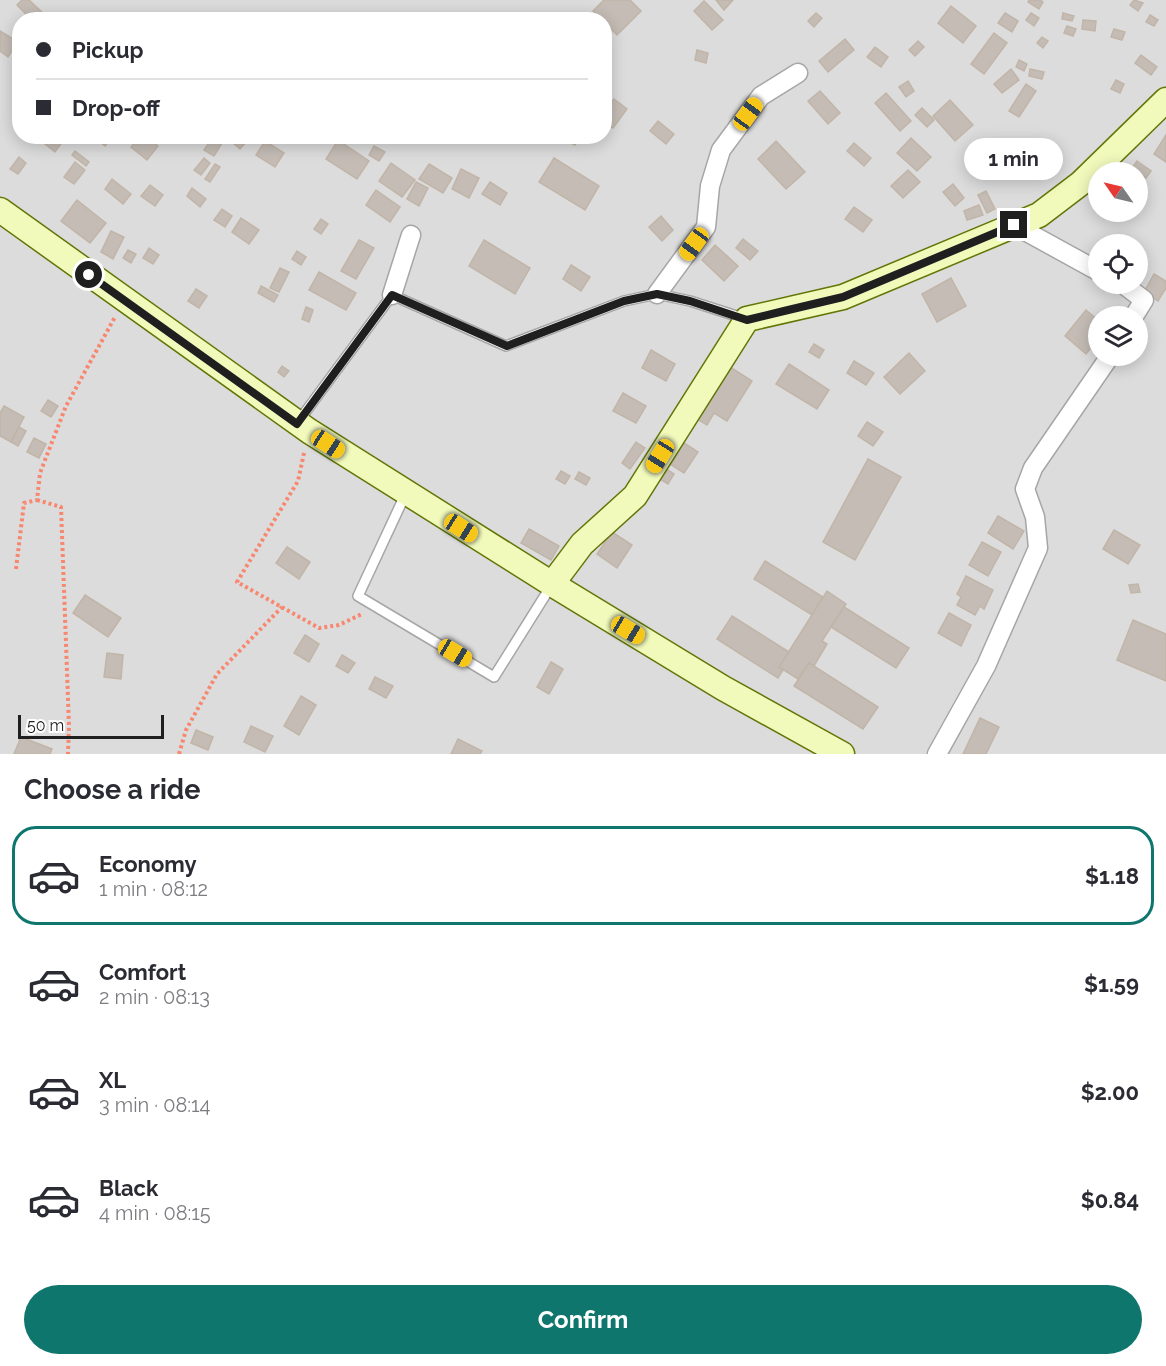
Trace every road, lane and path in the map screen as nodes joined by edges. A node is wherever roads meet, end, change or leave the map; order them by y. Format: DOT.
graph roads {
  1 [pos="798,73"];
  2 [pos="1166,100"];
  3 [pos="0,210"];
  4 [pos="1014,225"];
  5 [pos="411,235"];
  6 [pos="1088,266"];
  7 [pos="657,294"];
  8 [pos="1136,294"];
  9 [pos="392,295"];
  10 [pos="125,301"];
  11 [pos="1140,306"];
  12 [pos="747,320"];
  13 [pos="1103,366"];
  14 [pos="303,428"];
  15 [pos="406,494"];
  16 [pos="37,500"];
  17 [pos="16,569"];
  18 [pos="552,584"];
  19 [pos="282,607"];
  20 [pos="376,607"];
  21 [pos="68,754"];
  22 [pos="179,754"];
  23 [pos="842,754"];
  24 [pos="938,754"];
  1 -- 7 [label="street"];
  2 -- 4 [label="street"];
  3 -- 10 [label="street"];
  4 -- 6 [label="street"];
  4 -- 12 [label="street"];
  5 -- 9 [label="street"];
  7 -- 9 [label="lane"];
  7 -- 12 [label="lane"];
  8 -- 11 [label="street"];
  9 -- 14 [label="lane"];
  10 -- 14 [label="street"];
  10 -- 16 [label="path"];
  12 -- 18 [label="street"];
  13 -- 24 [label="street"];
  14 -- 15 [label="street"];
  14 -- 19 [label="path"];
  15 -- 18 [label="street"];
  15 -- 20 [label="lane"];
  16 -- 17 [label="path"];
  16 -- 21 [label="path"];
  18 -- 20 [label="lane"];
  18 -- 23 [label="street"];
  19 -- 20 [label="path"];
  19 -- 22 [label="path"];
}
